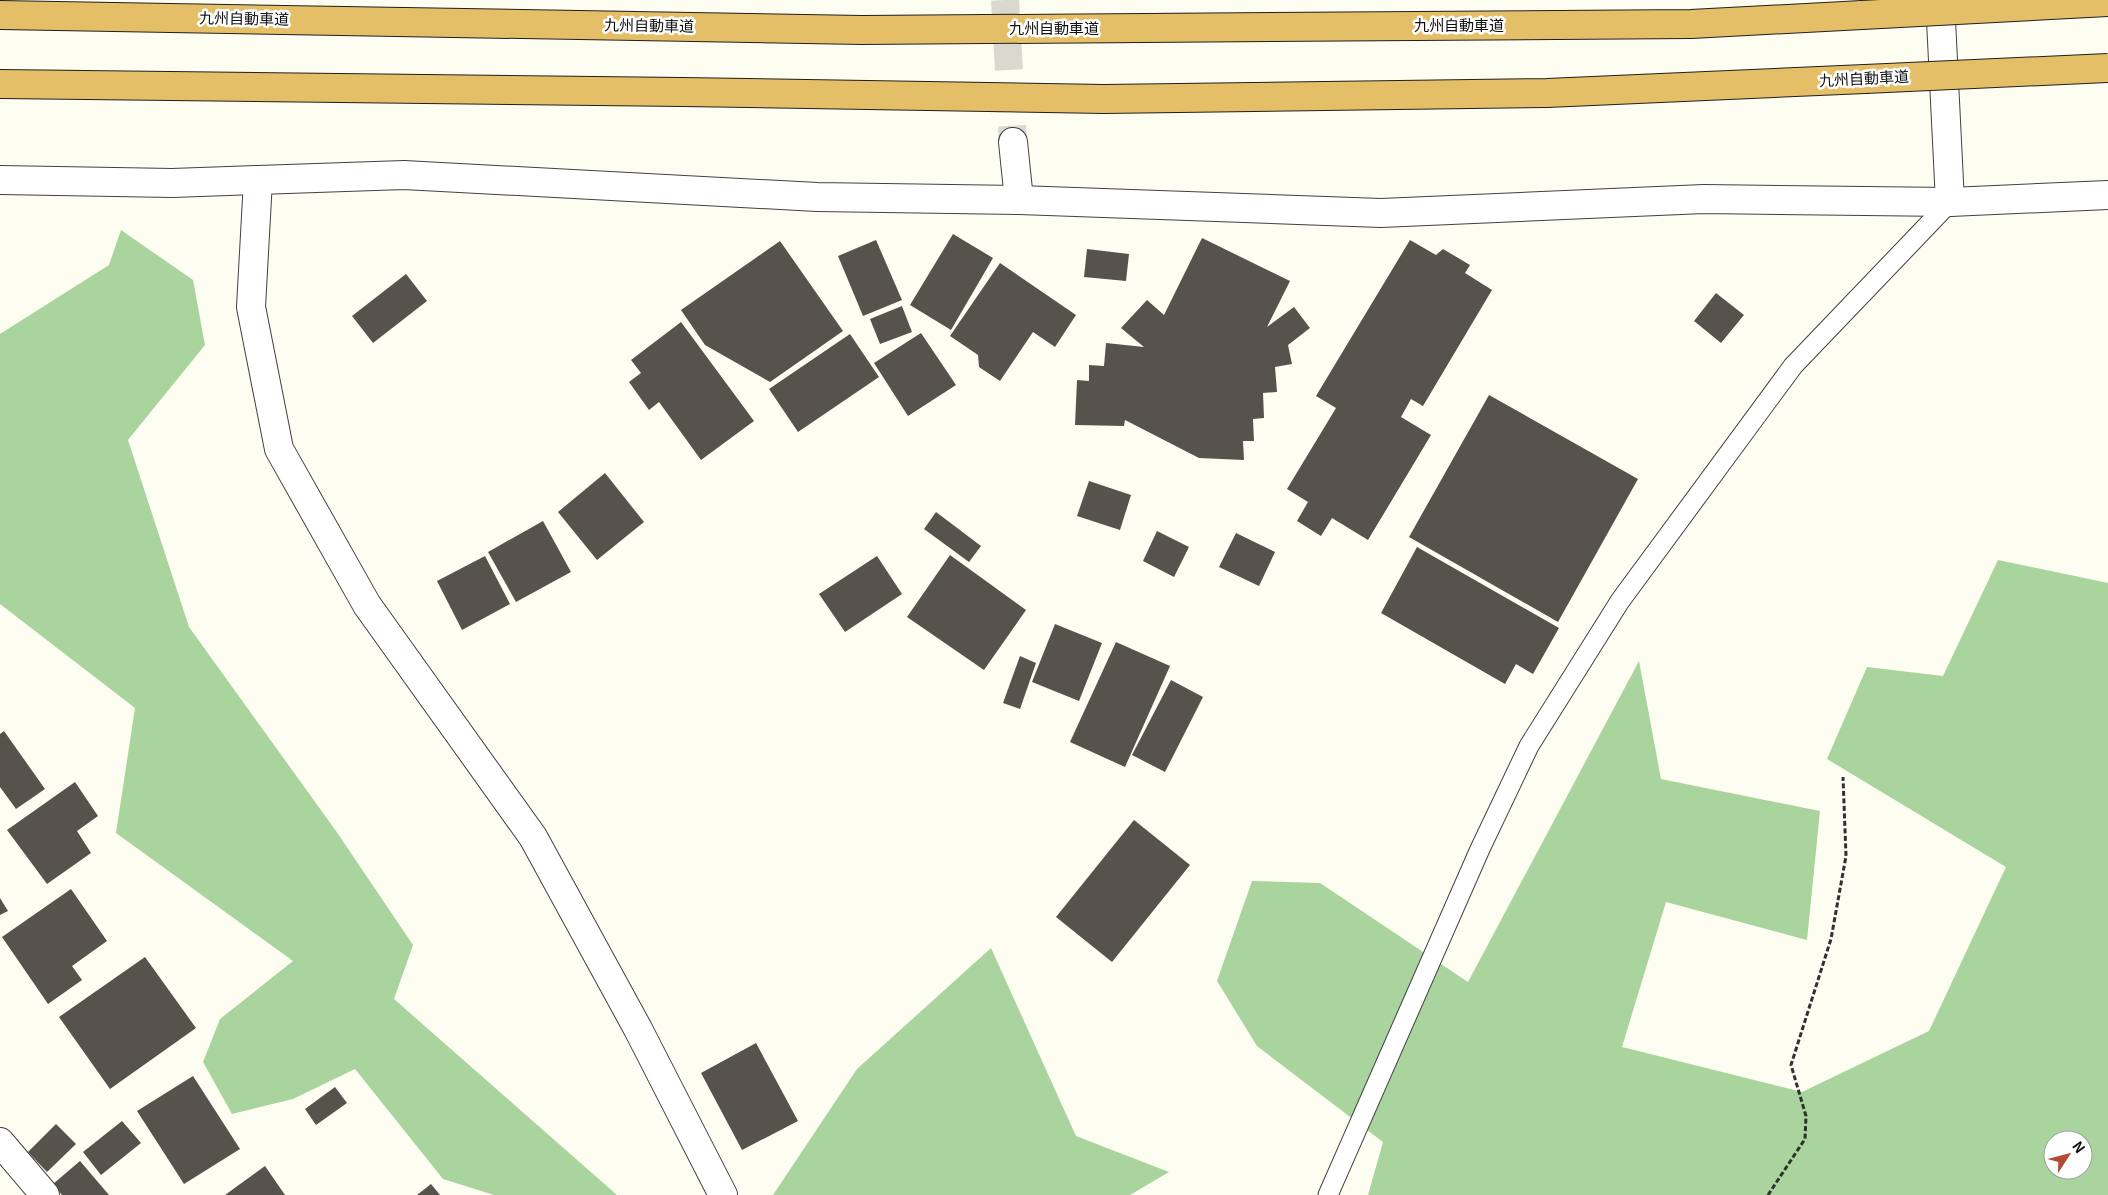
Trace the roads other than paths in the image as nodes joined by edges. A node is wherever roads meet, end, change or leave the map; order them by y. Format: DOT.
graph roads {
  1 [pos="1940,0"];
  2 [pos="2108,2"];
  3 [pos="0,15"];
  4 [pos="2108,68"];
  5 [pos="0,84"];
  6 [pos="1012,142"];
  7 [pos="0,180"];
  8 [pos="258,180"];
  9 [pos="2108,195"];
  10 [pos="1019,200"];
  11 [pos="1950,202"];
  12 [pos="0,1142"];
  13 [pos="46,1195"];
  14 [pos="723,1195"];
  15 [pos="1328,1195"];
  1 -- 11 [label="street"];
  2 -- 3 [label="highway, 九州自動車道, bridge"];
  4 -- 5 [label="highway, 九州自動車道, bridge"];
  6 -- 10 [label="street"];
  7 -- 8 [label="street"];
  8 -- 10 [label="street"];
  8 -- 14 [label="street"];
  9 -- 11 [label="street"];
  10 -- 11 [label="street"];
  11 -- 15 [label="lane"];
  12 -- 13 [label="street"];
}
